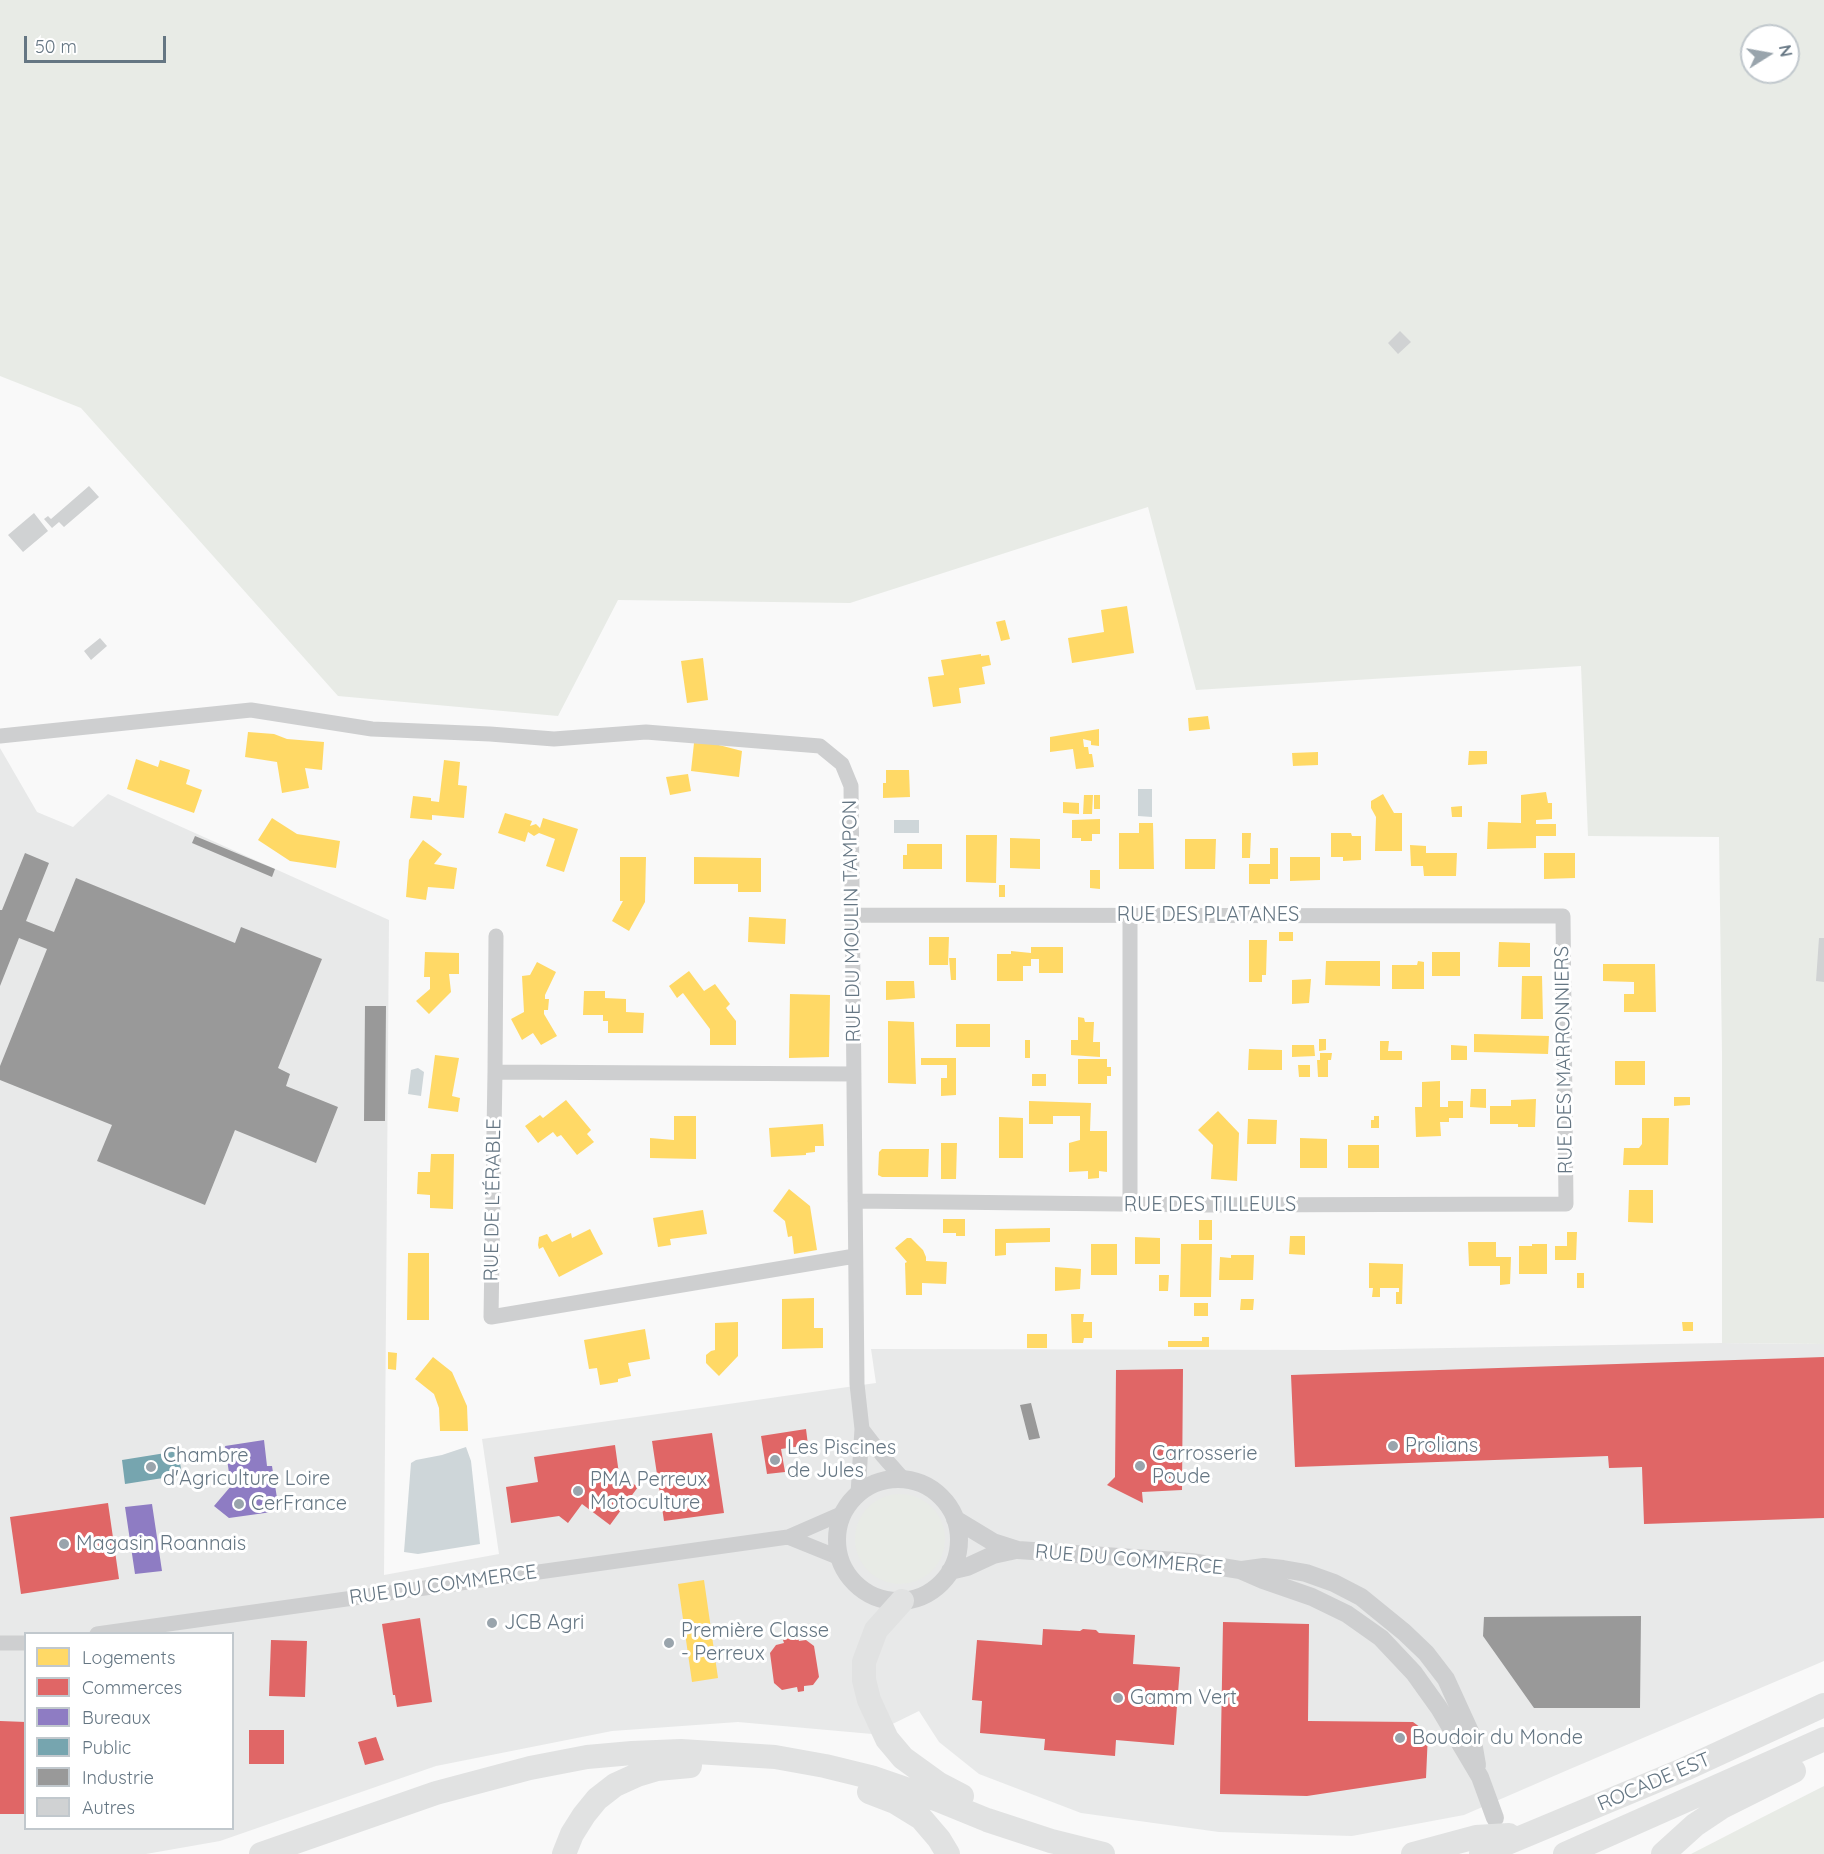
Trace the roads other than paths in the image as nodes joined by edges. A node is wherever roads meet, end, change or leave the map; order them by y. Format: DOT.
graph roads {
  1 [pos="0,736"];
  2 [pos="852,915"];
  3 [pos="1130,915"];
  4 [pos="1563,916"];
  5 [pos="496,936"];
  6 [pos="495,1072"];
  7 [pos="854,1074"];
  8 [pos="855,1201"];
  9 [pos="1130,1204"];
  10 [pos="1566,1204"];
  11 [pos="855,1256"];
  12 [pos="862,1429"];
  13 [pos="904,1480"];
  14 [pos="858,1494"];
  15 [pos="843,1513"];
  16 [pos="955,1519"];
  17 [pos="788,1537"];
  18 [pos="1018,1550"];
  19 [pos="840,1558"];
  20 [pos="950,1571"];
  21 [pos="902,1601"];
  22 [pos="112,1632"];
  23 [pos="0,1643"];
  24 [pos="24,1643"];
  25 [pos="1824,1705"];
  26 [pos="1824,1739"];
  27 [pos="1824,1758"];
  28 [pos="1495,1818"];
  29 [pos="987,1820"];
  30 [pos="1535,1833"];
  31 [pos="261,1854"];
  32 [pos="564,1854"];
  33 [pos="948,1854"];
  34 [pos="1103,1854"];
  35 [pos="1413,1854"];
  36 [pos="1481,1854"];
  37 [pos="1565,1854"];
  38 [pos="1663,1854"];
  1 -- 2 [label="street, RUE DU MOULIN TAMPON"];
  2 -- 3 [label="street, RUE DES PLATANES"];
  2 -- 7 [label="street, RUE DU MOULIN TAMPON"];
  3 -- 4 [label="street, RUE DES PLATANES"];
  3 -- 9 [label="street"];
  4 -- 10 [label="street, RUE DES MARRONNIERS"];
  5 -- 6 [label="street"];
  6 -- 7 [label="street"];
  6 -- 11 [label="street, RUE DE L’ÉRABLE"];
  7 -- 8 [label="street, RUE DU MOULIN TAMPON"];
  8 -- 9 [label="street, RUE DES TILLEULS"];
  8 -- 11 [label="street, RUE DU MOULIN TAMPON"];
  9 -- 10 [label="street, RUE DES TILLEULS"];
  11 -- 12 [label="street, RUE DU MOULIN TAMPON"];
  12 -- 13 [label="street"];
  12 -- 14 [label="street, RUE DU MOULIN TAMPON"];
  13 -- 14 [label="street"];
  13 -- 16 [label="street"];
  14 -- 15 [label="street"];
  15 -- 17 [label="street, RUE DU COMMERCE"];
  15 -- 19 [label="street"];
  16 -- 18 [label="street, RUE DU COMMERCE"];
  16 -- 20 [label="street"];
  17 -- 19 [label="street, RUE DU COMMERCE"];
  17 -- 22 [label="street, RUE DU COMMERCE"];
  18 -- 20 [label="street, RUE DU COMMERCE"];
  18 -- 28 [label="street, RUE DU COMMERCE"];
  19 -- 21 [label="street"];
  20 -- 21 [label="street"];
  21 -- 29 [label="highway"];
  23 -- 24 [label="street"];
  25 -- 30 [label="highway, ROCADE EST"];
  26 -- 37 [label="highway, ROCADE EST"];
  27 -- 38 [label="highway"];
  29 -- 31 [label="highway"];
  29 -- 34 [label="highway"];
  30 -- 35 [label="highway"];
  30 -- 36 [label="highway, ROCADE EST"];
  32 -- 33 [label="highway"];
}
